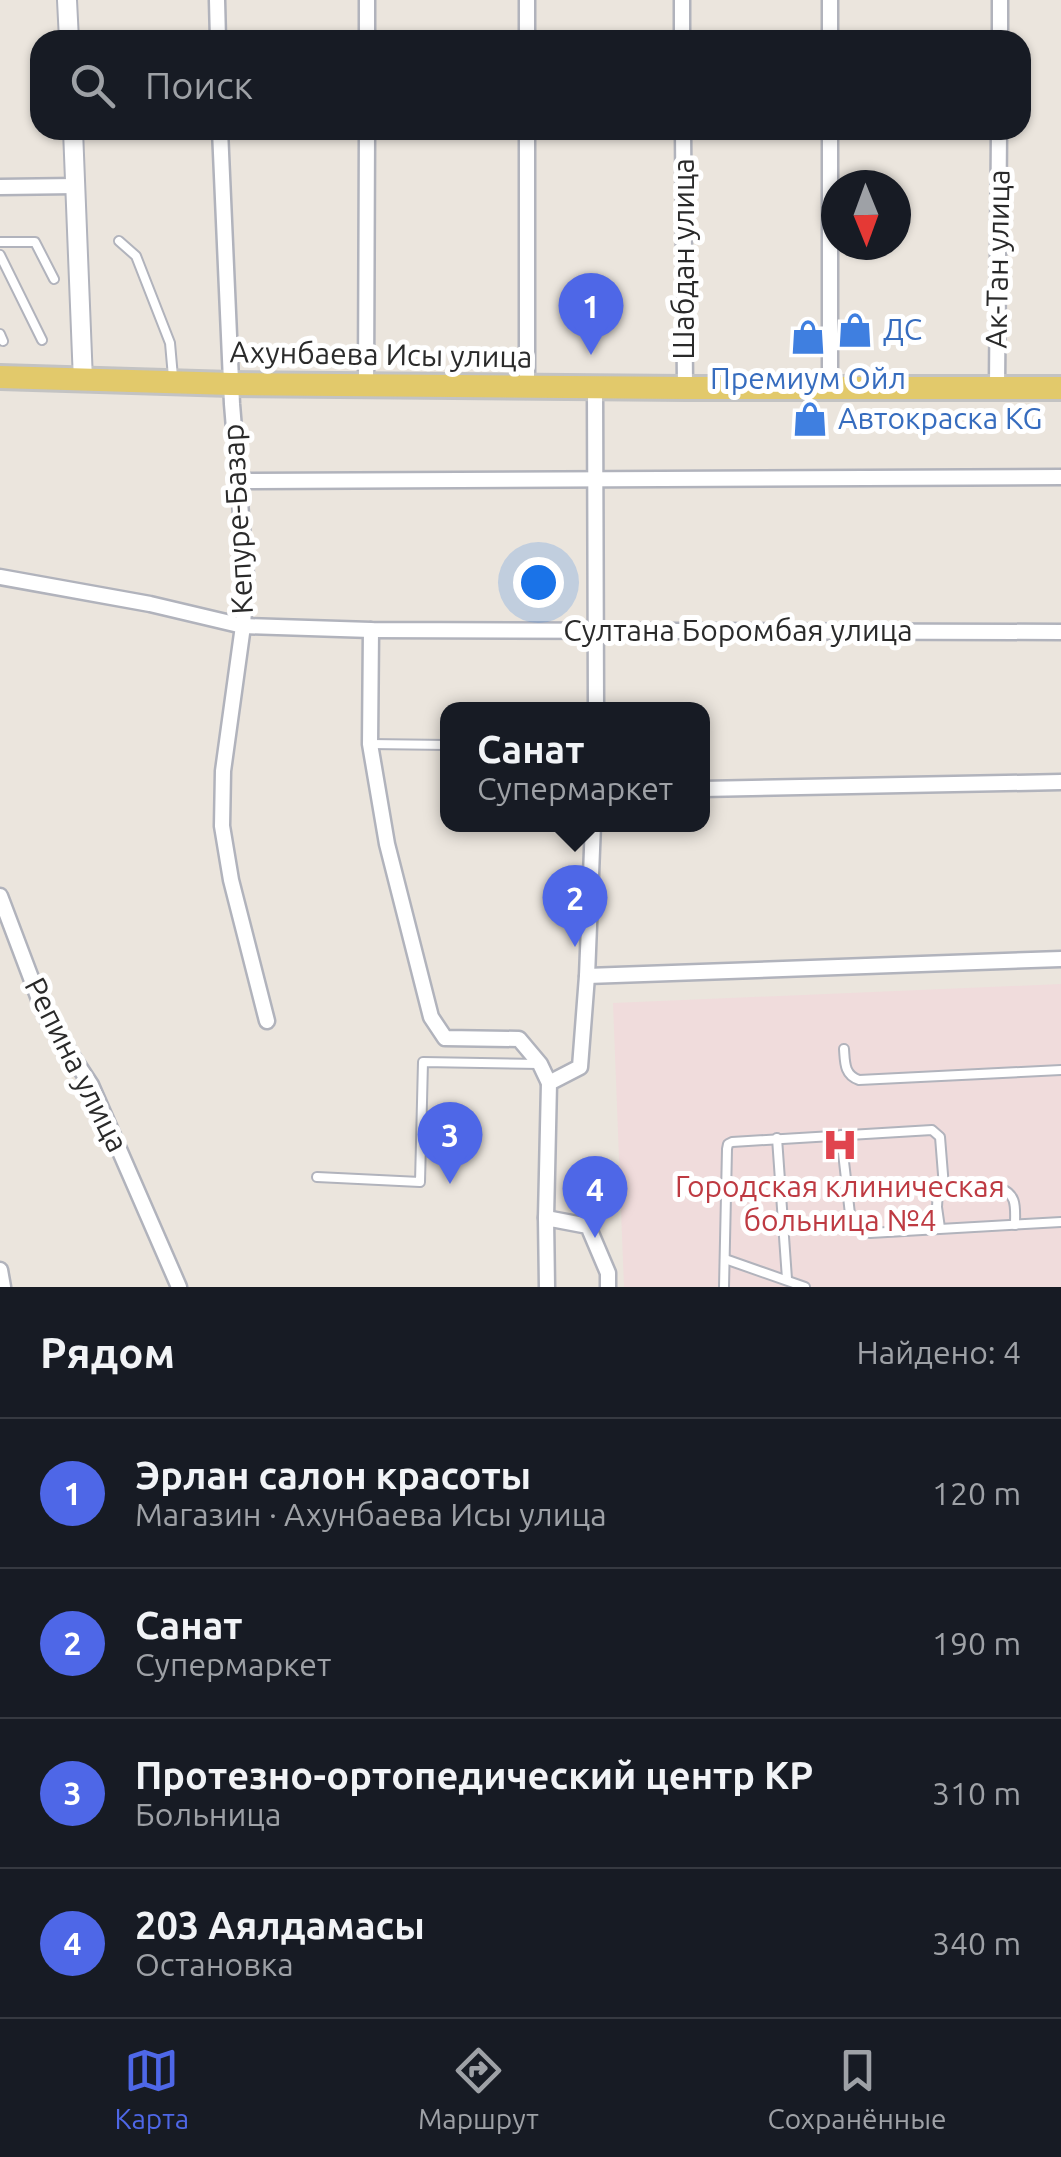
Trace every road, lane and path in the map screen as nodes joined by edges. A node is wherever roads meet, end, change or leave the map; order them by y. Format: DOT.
graph roads {
  1 [pos="68,0"];
  2 [pos="217,0"];
  3 [pos="367,0"];
  4 [pos="527,0"];
  5 [pos="682,0"];
  6 [pos="830,0"];
  7 [pos="1000,0"];
  8 [pos="69,30"];
  9 [pos="218,30"];
  10 [pos="367,30"];
  11 [pos="527,30"];
  12 [pos="682,30"];
  13 [pos="830,30"];
  14 [pos="1000,30"];
  15 [pos="74,140"];
  16 [pos="220,140"];
  17 [pos="367,140"];
  18 [pos="527,140"];
  19 [pos="683,140"];
  20 [pos="830,140"];
  21 [pos="999,140"];
  22 [pos="76,186"];
  23 [pos="0,187"];
  24 [pos="119,241"];
  25 [pos="0,242"];
  26 [pos="0,256"];
  27 [pos="54,279"];
  28 [pos="42,340"];
  29 [pos="0,377"];
  30 [pos="83,381"];
  31 [pos="173,382"];
  32 [pos="231,384"];
  33 [pos="366,385"];
  34 [pos="527,387"];
  35 [pos="594,387"];
  36 [pos="685,388"];
  37 [pos="830,388"];
  38 [pos="997,388"];
  39 [pos="1061,388"];
  40 [pos="1061,477"];
  41 [pos="596,479"];
  42 [pos="238,480"];
  43 [pos="0,578"];
  44 [pos="243,626"];
  45 [pos="371,630"];
  46 [pos="598,631"];
  47 [pos="1061,632"];
  48 [pos="596,702"];
  49 [pos="370,744"];
  50 [pos="440,745"];
  51 [pos="1061,782"];
  52 [pos="710,790"];
  53 [pos="593,832"];
  54 [pos="0,896"];
  55 [pos="1061,959"];
  56 [pos="587,976"];
  57 [pos="267,1021"];
  58 [pos="844,1049"];
  59 [pos="540,1064"];
  60 [pos="1061,1070"];
  61 [pos="549,1082"];
  62 [pos="841,1134"];
  63 [pos="778,1138"];
  64 [pos="317,1177"];
  65 [pos="944,1186"];
  66 [pos="546,1218"];
  67 [pos="1061,1222"];
  68 [pos="1015,1225"];
  69 [pos="940,1228"];
  70 [pos="725,1259"];
  71 [pos="0,1270"];
  72 [pos="787,1279"];
  73 [pos="4,1287"];
  74 [pos="179,1287"];
  75 [pos="547,1287"];
  76 [pos="608,1287"];
  77 [pos="724,1287"];
  78 [pos="805,1287"];
  1 -- 8 [label="street"];
  2 -- 9 [label="street"];
  3 -- 10 [label="street"];
  4 -- 11 [label="street"];
  5 -- 12 [label="street"];
  6 -- 13 [label="street"];
  7 -- 14 [label="street"];
  15 -- 22 [label="street"];
  16 -- 32 [label="street, Кепуре-Базар"];
  17 -- 33 [label="street"];
  18 -- 34 [label="street"];
  19 -- 36 [label="street, Шабдан улица"];
  20 -- 37 [label="street"];
  21 -- 38 [label="street, Ак-Тан улица"];
  22 -- 23 [label="street"];
  22 -- 30 [label="street"];
  24 -- 31 [label="lane"];
  25 -- 27 [label="lane"];
  26 -- 28 [label="lane"];
  29 -- 30 [label="main road, Ахунбаева Исы улица"];
  30 -- 31 [label="main road, Ахунбаева Исы улица"];
  31 -- 32 [label="main road, Ахунбаева Исы улица"];
  32 -- 33 [label="main road, Ахунбаева Исы улица"];
  32 -- 42 [label="street, Кепуре-Базар"];
  33 -- 34 [label="main road, Ахунбаева Исы улица"];
  34 -- 35 [label="main road, Ахунбаева Исы улица"];
  35 -- 36 [label="main road, Ахунбаева Исы улица"];
  35 -- 41 [label="street"];
  36 -- 37 [label="main road, Ахунбаева Исы улица"];
  37 -- 38 [label="main road, Ахунбаева Исы улица"];
  38 -- 39 [label="main road, Ахунбаева Исы улица"];
  40 -- 41 [label="street"];
  41 -- 42 [label="street"];
  41 -- 46 [label="street"];
  42 -- 44 [label="street, Кепуре-Базар"];
  43 -- 44 [label="street, Султана Боромбая улица"];
  44 -- 45 [label="street, Султана Боромбая улица"];
  44 -- 57 [label="street, Кепуре-Базар"];
  45 -- 46 [label="street, Султана Боромбая улица"];
  45 -- 49 [label="street"];
  46 -- 47 [label="street, Султана Боромбая улица"];
  46 -- 48 [label="street"];
  49 -- 50 [label="lane"];
  49 -- 59 [label="street"];
  51 -- 52 [label="street"];
  53 -- 56 [label="street"];
  54 -- 74 [label="street, Репина улица"];
  55 -- 56 [label="street"];
  56 -- 61 [label="street"];
  58 -- 60 [label="lane"];
  59 -- 61 [label="street"];
  59 -- 64 [label="lane"];
  61 -- 66 [label="street"];
  62 -- 63 [label="lane"];
  62 -- 65 [label="lane"];
  62 -- 69 [label="lane"];
  63 -- 70 [label="lane"];
  63 -- 72 [label="lane"];
  65 -- 68 [label="lane"];
  65 -- 69 [label="lane"];
  66 -- 75 [label="street"];
  66 -- 76 [label="street"];
  67 -- 68 [label="lane"];
  68 -- 69 [label="lane"];
  70 -- 72 [label="lane"];
  70 -- 77 [label="lane"];
  71 -- 73 [label="street"];
  72 -- 78 [label="lane"];
}
